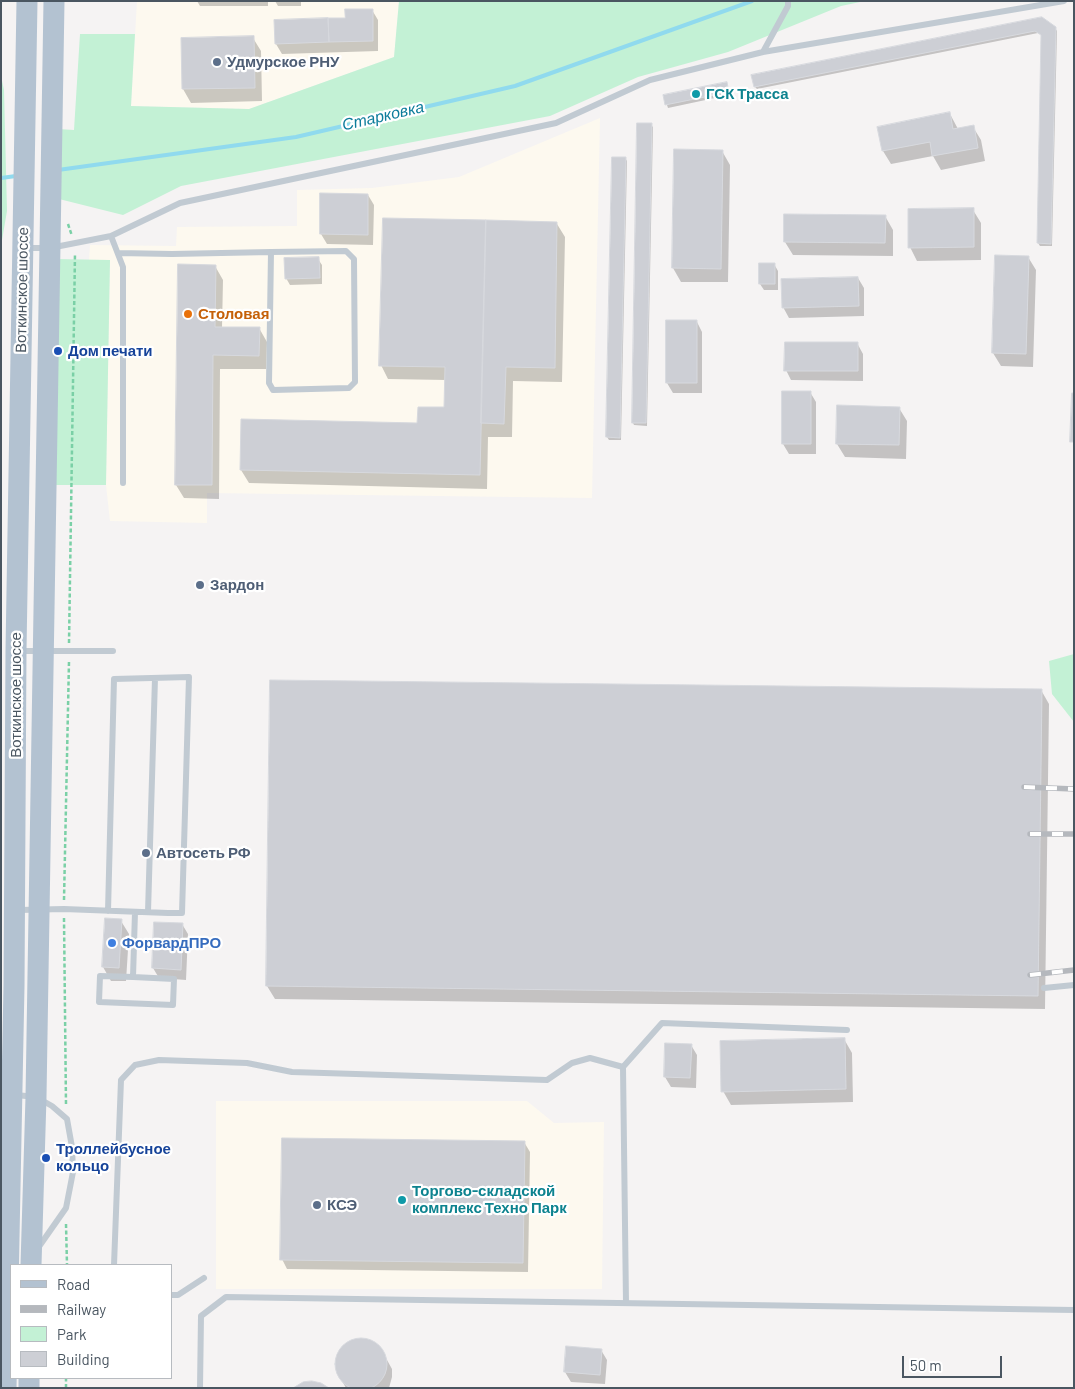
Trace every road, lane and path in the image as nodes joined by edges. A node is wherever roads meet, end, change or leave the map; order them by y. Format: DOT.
graph roads {
  1 [pos="27,1"];
  2 [pos="54,1"];
  3 [pos="788,1"];
  4 [pos="1064,1"];
  5 [pos="762,52"];
  6 [pos="68,224"];
  7 [pos="111,236"];
  8 [pos="75,243"];
  9 [pos="22,248"];
  10 [pos="50,248"];
  11 [pos="270,252"];
  12 [pos="118,253"];
  13 [pos="123,484"];
  14 [pos="16,650"];
  15 [pos="43,651"];
  16 [pos="69,651"];
  17 [pos="113,651"];
  18 [pos="155,678"];
  19 [pos="64,909"];
  20 [pos="15,910"];
  21 [pos="39,910"];
  22 [pos="108,911"];
  23 [pos="135,912"];
  24 [pos="148,912"];
  25 [pos="133,977"];
  26 [pos="1074,985"];
  27 [pos="1044,988"];
  28 [pos="847,1030"];
  29 [pos="622,1066"];
  30 [pos="12,1095"];
  31 [pos="36,1097"];
  32 [pos="67,1119"];
  33 [pos="66,1208"];
  34 [pos="32,1261"];
  35 [pos="67,1264"];
  36 [pos="114,1264"];
  37 [pos="204,1278"];
  38 [pos="172,1295"];
  39 [pos="626,1303"];
  40 [pos="1074,1310"];
  41 [pos="6,1388"];
  42 [pos="200,1388"];
  1 -- 9 [label="main road, Воткинское шоссе"];
  2 -- 10 [label="main road, Воткинское шоссе"];
  3 -- 5 [label="lane"];
  4 -- 5 [label="lane"];
  5 -- 7 [label="lane"];
  6 -- 8 [label="path"];
  7 -- 8 [label="lane"];
  7 -- 12 [label="lane"];
  8 -- 10 [label="lane"];
  8 -- 16 [label="path"];
  9 -- 10 [label="lane"];
  9 -- 14 [label="main road, Воткинское шоссе"];
  10 -- 15 [label="main road, Воткинское шоссе"];
  11 -- 11 [label="lane"];
  11 -- 12 [label="lane"];
  12 -- 13 [label="lane"];
  14 -- 15 [label="lane"];
  14 -- 20 [label="main road, Воткинское шоссе"];
  15 -- 16 [label="lane"];
  15 -- 21 [label="main road, Воткинское шоссе"];
  16 -- 17 [label="lane"];
  16 -- 19 [label="path"];
  18 -- 22 [label="lane"];
  18 -- 24 [label="lane"];
  18 -- 24 [label="lane"];
  19 -- 21 [label="lane"];
  19 -- 22 [label="lane"];
  19 -- 32 [label="path"];
  20 -- 21 [label="lane"];
  20 -- 30 [label="main road, Воткинское шоссе"];
  21 -- 31 [label="main road, Воткинское шоссе"];
  22 -- 23 [label="lane"];
  23 -- 24 [label="lane"];
  23 -- 25 [label="lane"];
  25 -- 25 [label="lane"];
  26 -- 27 [label="lane"];
  28 -- 29 [label="lane"];
  29 -- 36 [label="lane"];
  29 -- 39 [label="lane"];
  30 -- 31 [label="lane"];
  30 -- 41 [label="main road, Воткинское шоссе"];
  31 -- 32 [label="lane"];
  31 -- 34 [label="main road, Воткинское шоссе"];
  32 -- 33 [label="lane"];
  33 -- 34 [label="lane"];
  33 -- 35 [label="path"];
  37 -- 38 [label="lane"];
  39 -- 40 [label="lane"];
  39 -- 42 [label="lane"];
}
